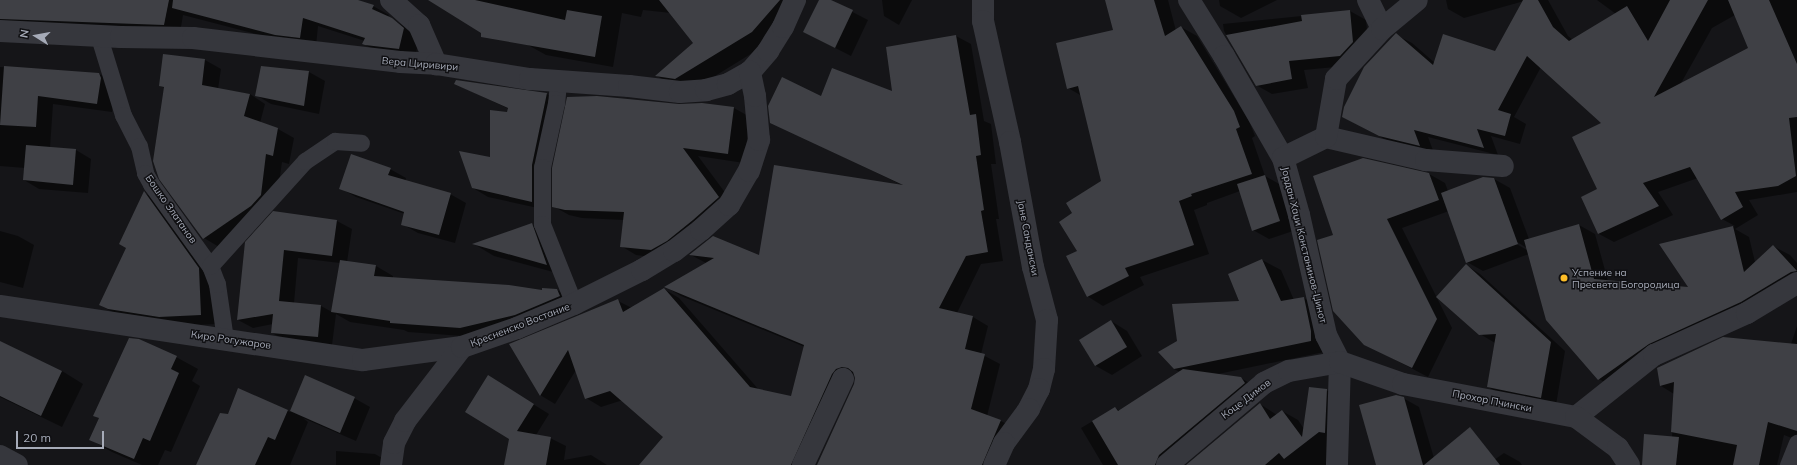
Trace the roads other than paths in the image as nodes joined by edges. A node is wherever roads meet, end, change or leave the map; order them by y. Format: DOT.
graph roads {
  1 [pos="391,0"];
  2 [pos="795,0"];
  3 [pos="983,0"];
  4 [pos="1189,0"];
  5 [pos="1368,0"];
  6 [pos="1417,0"];
  7 [pos="1382,29"];
  8 [pos="0,31"];
  9 [pos="99,37"];
  10 [pos="436,64"];
  11 [pos="750,72"];
  12 [pos="558,82"];
  13 [pos="1326,138"];
  14 [pos="361,143"];
  15 [pos="1283,158"];
  16 [pos="1503,166"];
  17 [pos="210,266"];
  18 [pos="1797,283"];
  19 [pos="574,304"];
  20 [pos="0,306"];
  21 [pos="225,339"];
  22 [pos="462,347"];
  23 [pos="1340,362"];
  24 [pos="843,379"];
  25 [pos="1576,417"];
  26 [pos="1797,442"];
  27 [pos="0,456"];
  28 [pos="1341,461"];
  29 [pos="17,465"];
  30 [pos="391,465"];
  31 [pos="803,465"];
  32 [pos="994,465"];
  33 [pos="1167,465"];
  34 [pos="1629,465"];
  35 [pos="1788,465"];
  1 -- 10 [label="street"];
  2 -- 11 [label="street, Вера Циривири"];
  3 -- 32 [label="street, Јане Сандански"];
  4 -- 15 [label="street, Јордан Хаџи Констанинов-Џинот"];
  5 -- 7 [label="street"];
  6 -- 7 [label="street"];
  7 -- 13 [label="street"];
  8 -- 9 [label="street, Вера Циривири"];
  9 -- 10 [label="street, Вера Циривири"];
  9 -- 17 [label="lane, Бошко Златанов"];
  10 -- 12 [label="street, Вера Циривири"];
  11 -- 12 [label="street, Вера Циривири"];
  11 -- 19 [label="street, Кресненско Востание"];
  12 -- 19 [label="lane, Кресненско Востание"];
  13 -- 15 [label="street"];
  13 -- 16 [label="street"];
  14 -- 17 [label="lane"];
  15 -- 23 [label="street, Јордан Хаџи Констанинов-Џинот"];
  17 -- 21 [label="lane, Бошко Златанов"];
  18 -- 25 [label="street"];
  19 -- 22 [label="street, Кресненско Востание"];
  20 -- 21 [label="street, Киро Рогужаров"];
  21 -- 22 [label="street, Киро Рогужаров"];
  22 -- 30 [label="street, Кресненско Востание"];
  23 -- 25 [label="street, Прохор Пчински"];
  23 -- 28 [label="street, Јордан Хаџи Констанинов-Џинот"];
  23 -- 33 [label="street, Коце Димов"];
  24 -- 31 [label="street"];
  25 -- 34 [label="street, Прохор Пчински"];
  26 -- 35 [label="lane"];
  27 -- 29 [label="street"];
}
